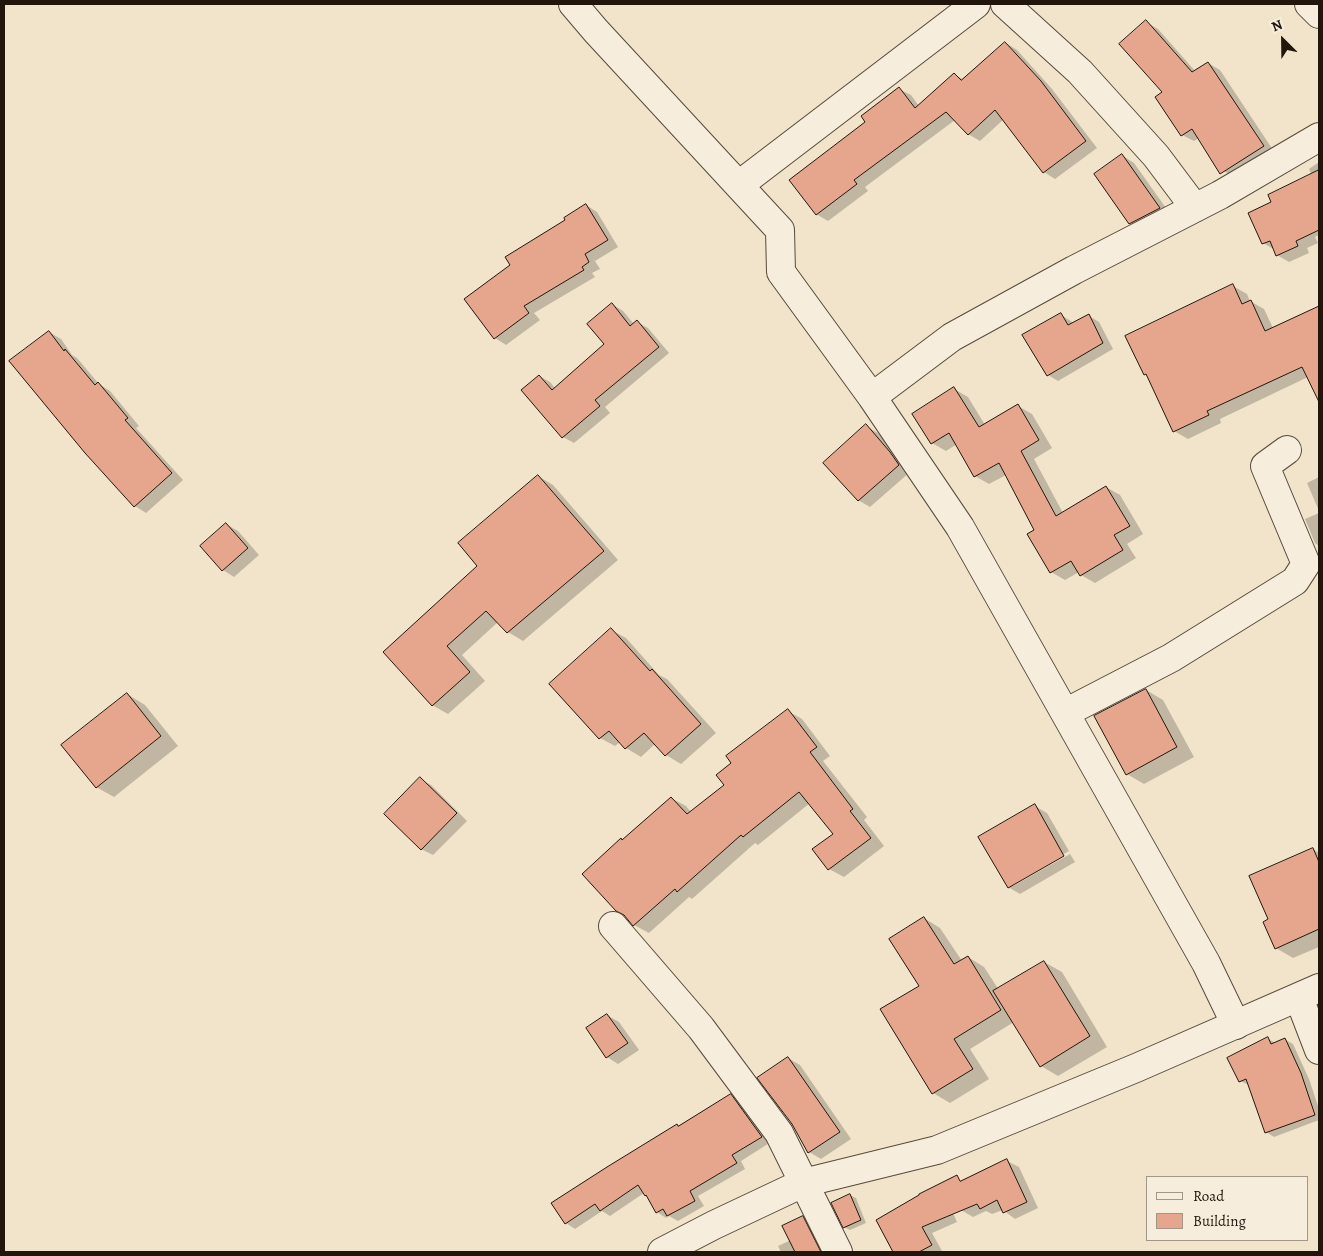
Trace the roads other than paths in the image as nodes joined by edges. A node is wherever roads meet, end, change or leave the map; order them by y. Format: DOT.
graph roads {
  1 [pos="573,4"];
  2 [pos="976,4"];
  3 [pos="1005,4"];
  4 [pos="1309,4"];
  5 [pos="1319,14"];
  6 [pos="1319,137"];
  7 [pos="739,185"];
  8 [pos="1194,208"];
  9 [pos="872,397"];
  10 [pos="1288,450"];
  11 [pos="1065,713"];
  12 [pos="613,926"];
  13 [pos="1319,978"];
  14 [pos="1309,993"];
  15 [pos="1236,1025"];
  16 [pos="1319,1050"];
  17 [pos="803,1183"];
  18 [pos="662,1252"];
  19 [pos="838,1252"];
  1 -- 7 [label="street"];
  2 -- 7 [label="street"];
  3 -- 8 [label="street"];
  4 -- 5 [label="street"];
  6 -- 8 [label="street"];
  7 -- 9 [label="street"];
  8 -- 9 [label="street"];
  9 -- 11 [label="street"];
  10 -- 11 [label="street"];
  11 -- 15 [label="street"];
  12 -- 17 [label="street"];
  13 -- 14 [label="street"];
  14 -- 15 [label="street"];
  14 -- 16 [label="street"];
  15 -- 17 [label="street"];
  17 -- 18 [label="street"];
  17 -- 19 [label="street"];
}
